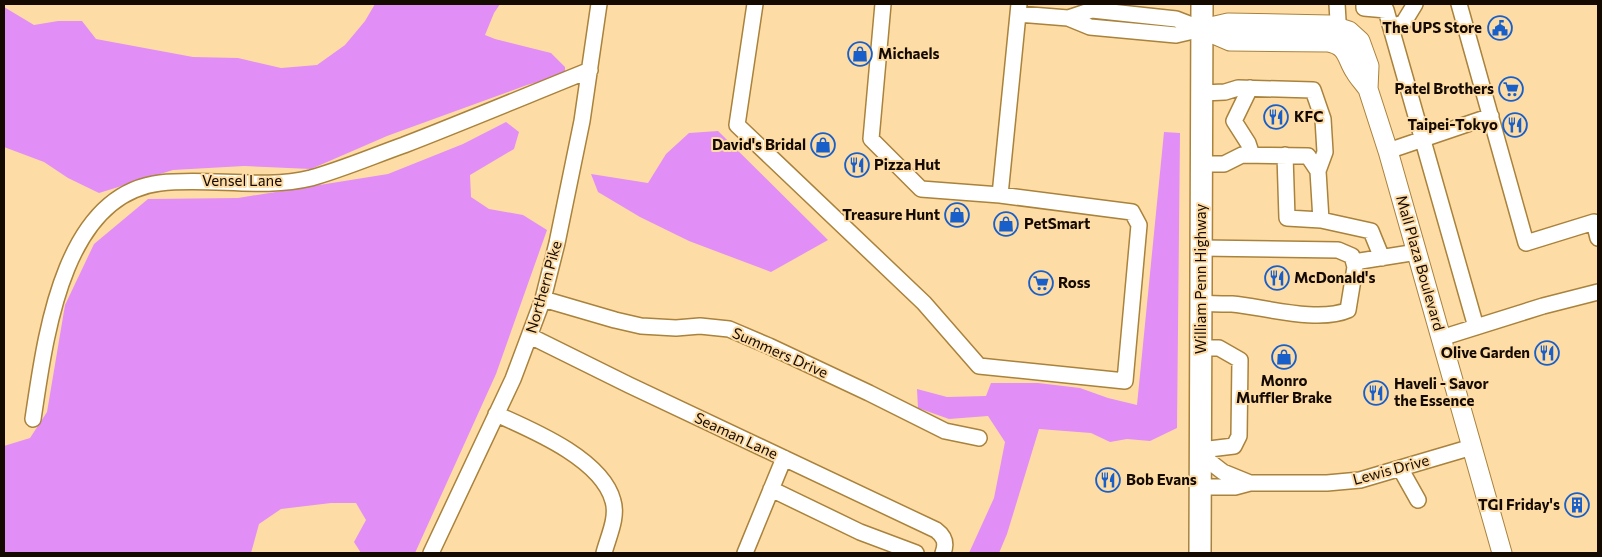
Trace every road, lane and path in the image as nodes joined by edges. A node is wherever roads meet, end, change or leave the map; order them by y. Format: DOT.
graph roads {
  1 [pos="599,4"];
  2 [pos="755,4"];
  3 [pos="884,4"];
  4 [pos="1202,4"];
  5 [pos="1324,4"];
  6 [pos="1337,4"];
  7 [pos="1364,4"];
  8 [pos="1415,4"];
  9 [pos="1459,4"];
  10 [pos="1388,7"];
  11 [pos="1018,9"];
  12 [pos="1338,26"];
  13 [pos="1391,28"];
  14 [pos="1202,29"];
  15 [pos="1341,46"];
  16 [pos="590,70"];
  17 [pos="1250,88"];
  18 [pos="1368,88"];
  19 [pos="1202,93"];
  20 [pos="1491,116"];
  21 [pos="1422,138"];
  22 [pos="1388,151"];
  23 [pos="1252,155"];
  24 [pos="1285,155"];
  25 [pos="1201,164"];
  26 [pos="1318,171"];
  27 [pos="1000,195"];
  28 [pos="1321,220"];
  29 [pos="1598,238"];
  30 [pos="1201,248"];
  31 [pos="1417,252"];
  32 [pos="1382,258"];
  33 [pos="1353,259"];
  34 [pos="1598,292"];
  35 [pos="543,299"];
  36 [pos="1201,304"];
  37 [pos="1476,327"];
  38 [pos="530,336"];
  39 [pos="1441,338"];
  40 [pos="1201,348"];
  41 [pos="496,414"];
  42 [pos="33,418"];
  43 [pos="979,438"];
  44 [pos="1472,447"];
  45 [pos="1201,452"];
  46 [pos="784,458"];
  47 [pos="1400,468"];
  48 [pos="1250,483"];
  49 [pos="1200,487"];
  50 [pos="771,489"];
  51 [pos="1418,500"];
  52 [pos="431,553"];
  53 [pos="604,553"];
  54 [pos="745,553"];
  55 [pos="916,553"];
  56 [pos="943,553"];
  57 [pos="1200,553"];
  58 [pos="1502,553"];
  1 -- 16 [label="street, Northern Pike"];
  2 -- 27 [label="street"];
  3 -- 27 [label="street"];
  4 -- 14 [label="highway, William Penn Highway"];
  5 -- 6 [label="street"];
  6 -- 12 [label="street"];
  7 -- 10 [label="street"];
  8 -- 13 [label="street"];
  9 -- 20 [label="street"];
  10 -- 13 [label="street"];
  11 -- 14 [label="street"];
  11 -- 27 [label="street"];
  12 -- 14 [label="main road"];
  12 -- 15 [label="street"];
  12 -- 18 [label="main road, Mall Plaza Boulevard"];
  13 -- 21 [label="street"];
  14 -- 15 [label="main road"];
  14 -- 19 [label="highway, William Penn Highway"];
  15 -- 18 [label="main road, Mall Plaza Boulevard"];
  16 -- 35 [label="street, Northern Pike"];
  16 -- 42 [label="street, Vensel Lane"];
  17 -- 19 [label="street"];
  17 -- 23 [label="street"];
  17 -- 26 [label="street"];
  18 -- 22 [label="main road, Mall Plaza Boulevard"];
  19 -- 25 [label="highway, William Penn Highway"];
  20 -- 21 [label="street"];
  20 -- 29 [label="street"];
  21 -- 22 [label="street"];
  21 -- 37 [label="street"];
  22 -- 31 [label="main road, Mall Plaza Boulevard"];
  23 -- 24 [label="street"];
  23 -- 25 [label="street"];
  24 -- 26 [label="street"];
  24 -- 28 [label="street"];
  25 -- 30 [label="highway, William Penn Highway"];
  26 -- 28 [label="street"];
  28 -- 32 [label="street"];
  30 -- 33 [label="street"];
  30 -- 36 [label="highway, William Penn Highway"];
  31 -- 32 [label="street"];
  31 -- 39 [label="main road, Mall Plaza Boulevard"];
  32 -- 33 [label="street"];
  33 -- 36 [label="street"];
  34 -- 37 [label="street"];
  35 -- 38 [label="street, Northern Pike"];
  35 -- 43 [label="street, Summers Drive"];
  36 -- 40 [label="highway, William Penn Highway"];
  37 -- 39 [label="street"];
  38 -- 41 [label="street, Northern Pike"];
  38 -- 46 [label="street, Seaman Lane"];
  39 -- 44 [label="main road, Mall Plaza Boulevard"];
  40 -- 45 [label="highway, William Penn Highway"];
  40 -- 45 [label="street"];
  41 -- 52 [label="street, Northern Pike"];
  41 -- 53 [label="street"];
  44 -- 47 [label="street, Lewis Drive"];
  44 -- 58 [label="main road, Mall Plaza Boulevard"];
  45 -- 48 [label="street, Lewis Drive"];
  45 -- 49 [label="highway, William Penn Highway"];
  46 -- 50 [label="street"];
  46 -- 56 [label="street, Seaman Lane"];
  47 -- 48 [label="street, Lewis Drive"];
  47 -- 51 [label="street"];
  48 -- 49 [label="street, Lewis Drive"];
  49 -- 57 [label="highway, William Penn Highway"];
  50 -- 54 [label="street"];
  50 -- 55 [label="street"];
}
